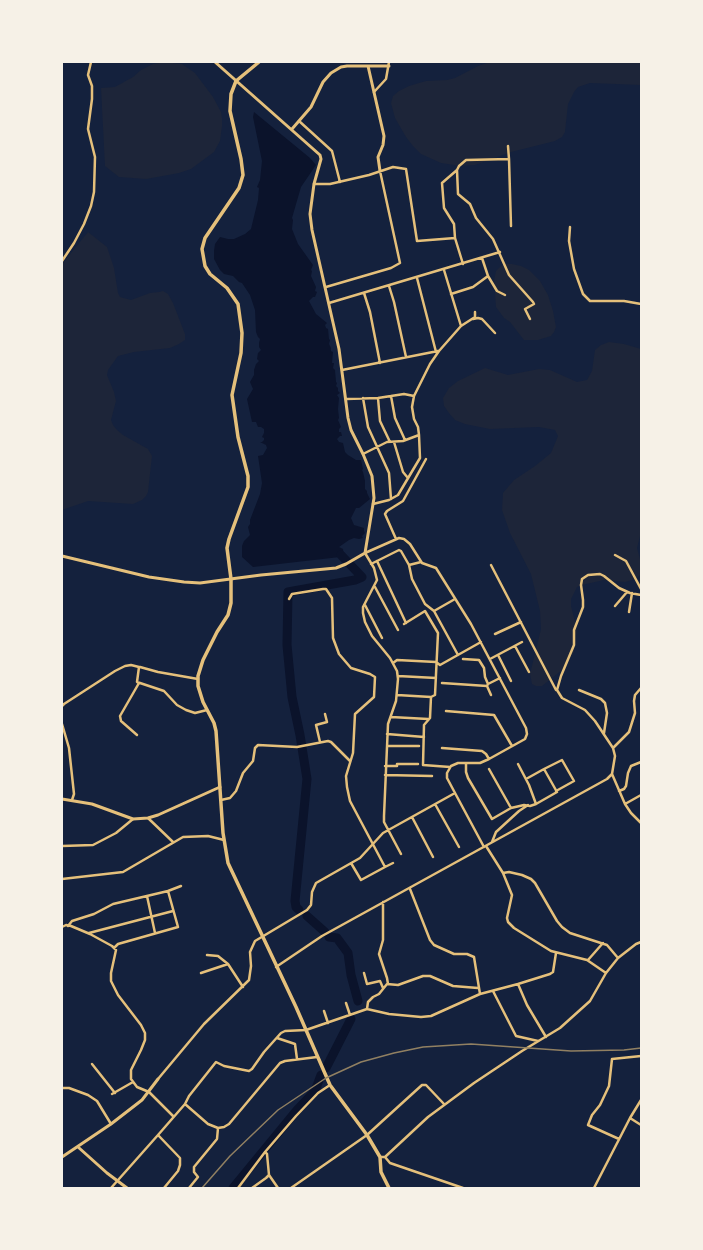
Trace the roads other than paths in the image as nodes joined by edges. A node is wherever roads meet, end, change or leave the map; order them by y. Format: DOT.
graph roads {
  1 [pos="91,62"];
  2 [pos="215,62"];
  3 [pos="259,62"];
  4 [pos="389,64"];
  5 [pos="368,66"];
  6 [pos="236,81"];
  7 [pos="374,92"];
  8 [pos="299,121"];
  9 [pos="292,129"];
  10 [pos="508,146"];
  11 [pos="509,160"];
  12 [pos="457,170"];
  13 [pos="380,171"];
  14 [pos="340,182"];
  15 [pos="314,184"];
  16 [pos="511,226"];
  17 [pos="570,227"];
  18 [pos="455,238"];
  19 [pos="500,252"];
  20 [pos="482,258"];
  21 [pos="62,262"];
  22 [pos="463,264"];
  23 [pos="444,270"];
  24 [pos="488,276"];
  25 [pos="417,278"];
  26 [pos="389,286"];
  27 [pos="326,287"];
  28 [pos="364,293"];
  29 [pos="451,294"];
  30 [pos="505,296"];
  31 [pos="329,303"];
  32 [pos="641,304"];
  33 [pos="475,312"];
  34 [pos="473,319"];
  35 [pos="530,319"];
  36 [pos="461,326"];
  37 [pos="495,333"];
  38 [pos="437,351"];
  39 [pos="406,358"];
  40 [pos="380,363"];
  41 [pos="342,370"];
  42 [pos="391,396"];
  43 [pos="414,396"];
  44 [pos="363,398"];
  45 [pos="378,398"];
  46 [pos="346,399"];
  47 [pos="419,435"];
  48 [pos="404,440"];
  49 [pos="392,442"];
  50 [pos="378,447"];
  51 [pos="363,454"];
  52 [pos="426,459"];
  53 [pos="408,478"];
  54 [pos="391,499"];
  55 [pos="373,504"];
  56 [pos="396,539"];
  57 [pos="365,553"];
  58 [pos="615,555"];
  59 [pos="62,556"];
  60 [pos="376,561"];
  61 [pos="421,562"];
  62 [pos="372,564"];
  63 [pos="409,565"];
  64 [pos="491,565"];
  65 [pos="232,579"];
  66 [pos="374,587"];
  67 [pos="641,589"];
  68 [pos="627,592"];
  69 [pos="632,594"];
  70 [pos="641,595"];
  71 [pos="289,599"];
  72 [pos="455,599"];
  73 [pos="365,604"];
  74 [pos="615,606"];
  75 [pos="434,611"];
  76 [pos="629,612"];
  77 [pos="521,622"];
  78 [pos="398,630"];
  79 [pos="495,634"];
  80 [pos="382,638"];
  81 [pos="481,642"];
  82 [pos="522,642"];
  83 [pos="515,646"];
  84 [pos="458,655"];
  85 [pos="498,655"];
  86 [pos="463,659"];
  87 [pos="490,659"];
  88 [pos="436,662"];
  89 [pos="393,663"];
  90 [pos="139,667"];
  91 [pos="529,672"];
  92 [pos="398,676"];
  93 [pos="436,678"];
  94 [pos="500,678"];
  95 [pos="198,679"];
  96 [pos="512,681"];
  97 [pos="139,683"];
  98 [pos="442,684"];
  99 [pos="487,685"];
  100 [pos="641,688"];
  101 [pos="557,690"];
  102 [pos="579,690"];
  103 [pos="397,695"];
  104 [pos="491,695"];
  105 [pos="431,697"];
  106 [pos="62,706"];
  107 [pos="207,710"];
  108 [pos="446,711"];
  109 [pos="325,714"];
  110 [pos="390,717"];
  111 [pos="429,720"];
  112 [pos="62,724"];
  113 [pos="603,733"];
  114 [pos="387,734"];
  115 [pos="137,735"];
  116 [pos="424,737"];
  117 [pos="320,742"];
  118 [pos="387,746"];
  119 [pos="419,746"];
  120 [pos="512,746"];
  121 [pos="442,748"];
  122 [pos="613,748"];
  123 [pos="489,759"];
  124 [pos="351,761"];
  125 [pos="641,762"];
  126 [pos="418,764"];
  127 [pos="466,764"];
  128 [pos="518,764"];
  129 [pos="385,766"];
  130 [pos="450,768"];
  131 [pos="489,769"];
  132 [pos="544,769"];
  133 [pos="612,774"];
  134 [pos="385,775"];
  135 [pos="432,776"];
  136 [pos="526,779"];
  137 [pos="220,787"];
  138 [pos="556,791"];
  139 [pos="619,791"];
  140 [pos="455,792"];
  141 [pos="641,795"];
  142 [pos="62,799"];
  143 [pos="72,800"];
  144 [pos="221,800"];
  145 [pos="435,804"];
  146 [pos="536,804"];
  147 [pos="625,804"];
  148 [pos="528,805"];
  149 [pos="511,808"];
  150 [pos="412,817"];
  151 [pos="148,818"];
  152 [pos="133,819"];
  153 [pos="641,823"];
  154 [pos="388,830"];
  155 [pos="224,840"];
  156 [pos="173,842"];
  157 [pos="492,843"];
  158 [pos="372,845"];
  159 [pos="62,846"];
  160 [pos="459,847"];
  161 [pos="485,847"];
  162 [pos="401,854"];
  163 [pos="433,857"];
  164 [pos="351,863"];
  165 [pos="393,863"];
  166 [pos="385,867"];
  167 [pos="503,872"];
  168 [pos="62,879"];
  169 [pos="181,886"];
  170 [pos="410,889"];
  171 [pos="168,891"];
  172 [pos="147,896"];
  173 [pos="383,902"];
  174 [pos="173,911"];
  175 [pos="152,917"];
  176 [pos="68,926"];
  177 [pos="62,927"];
  178 [pos="155,933"];
  179 [pos="88,934"];
  180 [pos="262,936"];
  181 [pos="641,942"];
  182 [pos="603,943"];
  183 [pos="114,948"];
  184 [pos="556,953"];
  185 [pos="207,955"];
  186 [pos="618,958"];
  187 [pos="588,960"];
  188 [pos="228,964"];
  189 [pos="276,967"];
  190 [pos="201,973"];
  191 [pos="364,973"];
  192 [pos="606,973"];
  193 [pos="388,984"];
  194 [pos="518,984"];
  195 [pos="243,987"];
  196 [pos="383,988"];
  197 [pos="478,988"];
  198 [pos="493,991"];
  199 [pos="480,994"];
  200 [pos="346,1003"];
  201 [pos="367,1009"];
  202 [pos="324,1011"];
  203 [pos="350,1015"];
  204 [pos="328,1022"];
  205 [pos="306,1030"];
  206 [pos="546,1037"];
  207 [pos="277,1038"];
  208 [pos="539,1041"];
  209 [pos="641,1056"];
  210 [pos="317,1057"];
  211 [pos="297,1059"];
  212 [pos="92,1064"];
  213 [pos="158,1079"];
  214 [pos="133,1082"];
  215 [pos="330,1085"];
  216 [pos="62,1088"];
  217 [pos="149,1092"];
  218 [pos="641,1100"];
  219 [pos="185,1104"];
  220 [pos="444,1105"];
  221 [pos="174,1116"];
  222 [pos="630,1118"];
  223 [pos="111,1124"];
  224 [pos="641,1125"];
  225 [pos="218,1128"];
  226 [pos="158,1135"];
  227 [pos="367,1135"];
  228 [pos="619,1139"];
  229 [pos="78,1147"];
  230 [pos="265,1152"];
  231 [pos="62,1157"];
  232 [pos="380,1157"];
  233 [pos="385,1157"];
  234 [pos="269,1175"];
  235 [pos="112,1188"];
  236 [pos="127,1188"];
  237 [pos="164,1188"];
  238 [pos="189,1188"];
  239 [pos="238,1188"];
  240 [pos="252,1188"];
  241 [pos="278,1188"];
  242 [pos="291,1188"];
  243 [pos="389,1188"];
  244 [pos="463,1188"];
  245 [pos="594,1188"];
  1 -- 21 [label="street"];
  2 -- 6 [label="street"];
  3 -- 6 [label="main road"];
  4 -- 5 [label="street"];
  4 -- 7 [label="street"];
  5 -- 7 [label="street"];
  5 -- 8 [label="street"];
  6 -- 9 [label="street"];
  6 -- 65 [label="main road"];
  7 -- 13 [label="street"];
  8 -- 9 [label="street"];
  8 -- 14 [label="street"];
  9 -- 15 [label="street"];
  10 -- 11 [label="street"];
  11 -- 12 [label="street"];
  11 -- 16 [label="street"];
  12 -- 18 [label="street"];
  12 -- 19 [label="street"];
  13 -- 14 [label="street"];
  13 -- 18 [label="street"];
  13 -- 27 [label="street"];
  14 -- 15 [label="street"];
  15 -- 27 [label="street"];
  17 -- 32 [label="street"];
  18 -- 22 [label="street"];
  19 -- 20 [label="street"];
  19 -- 35 [label="street"];
  20 -- 22 [label="street"];
  20 -- 24 [label="street"];
  22 -- 23 [label="street"];
  23 -- 25 [label="street"];
  23 -- 29 [label="street"];
  24 -- 29 [label="street"];
  24 -- 30 [label="street"];
  25 -- 26 [label="street"];
  25 -- 38 [label="street"];
  26 -- 28 [label="street"];
  26 -- 39 [label="street"];
  27 -- 31 [label="street"];
  28 -- 31 [label="street"];
  28 -- 40 [label="street"];
  29 -- 36 [label="street"];
  31 -- 41 [label="street"];
  33 -- 34 [label="street"];
  34 -- 36 [label="street"];
  34 -- 37 [label="street"];
  36 -- 38 [label="street"];
  38 -- 39 [label="street"];
  38 -- 43 [label="street"];
  39 -- 40 [label="street"];
  40 -- 41 [label="street"];
  41 -- 46 [label="street"];
  42 -- 43 [label="street"];
  42 -- 45 [label="street"];
  42 -- 48 [label="street"];
  43 -- 47 [label="street"];
  44 -- 45 [label="street"];
  44 -- 46 [label="street"];
  44 -- 50 [label="street"];
  45 -- 49 [label="street"];
  46 -- 51 [label="street"];
  47 -- 48 [label="street"];
  47 -- 53 [label="street"];
  48 -- 49 [label="street"];
  49 -- 50 [label="street"];
  49 -- 53 [label="street"];
  50 -- 51 [label="street"];
  50 -- 54 [label="street"];
  51 -- 55 [label="street"];
  52 -- 56 [label="street"];
  53 -- 54 [label="street"];
  54 -- 55 [label="street"];
  55 -- 57 [label="street"];
  56 -- 57 [label="street"];
  56 -- 61 [label="street"];
  57 -- 62 [label="street"];
  57 -- 65 [label="street"];
  58 -- 67 [label="street"];
  59 -- 65 [label="street"];
  60 -- 62 [label="street"];
  60 -- 63 [label="street"];
  60 -- 88 [label="street"];
  61 -- 63 [label="street"];
  61 -- 72 [label="street"];
  62 -- 66 [label="street"];
  63 -- 75 [label="street"];
  64 -- 77 [label="street"];
  65 -- 95 [label="main road"];
  66 -- 73 [label="street"];
  66 -- 78 [label="street"];
  68 -- 69 [label="street"];
  68 -- 74 [label="street"];
  68 -- 101 [label="street"];
  69 -- 70 [label="street"];
  69 -- 76 [label="street"];
  71 -- 124 [label="street"];
  72 -- 75 [label="street"];
  72 -- 81 [label="street"];
  73 -- 80 [label="street"];
  73 -- 89 [label="street"];
  75 -- 84 [label="street"];
  77 -- 79 [label="street"];
  77 -- 101 [label="street"];
  81 -- 84 [label="street"];
  81 -- 87 [label="street"];
  82 -- 83 [label="street"];
  83 -- 85 [label="street"];
  83 -- 91 [label="street"];
  84 -- 88 [label="street"];
  85 -- 87 [label="street"];
  85 -- 96 [label="street"];
  86 -- 99 [label="street"];
  87 -- 94 [label="street"];
  88 -- 89 [label="street"];
  88 -- 93 [label="street"];
  89 -- 92 [label="street"];
  90 -- 95 [label="street"];
  90 -- 97 [label="street"];
  90 -- 106 [label="street"];
  92 -- 93 [label="street"];
  92 -- 103 [label="street"];
  93 -- 105 [label="street"];
  94 -- 99 [label="street"];
  94 -- 120 [label="street"];
  95 -- 107 [label="main road"];
  97 -- 107 [label="street"];
  97 -- 115 [label="street"];
  98 -- 99 [label="street"];
  99 -- 104 [label="street"];
  100 -- 122 [label="street"];
  101 -- 113 [label="street"];
  102 -- 113 [label="street"];
  103 -- 105 [label="street"];
  103 -- 110 [label="street"];
  105 -- 111 [label="street"];
  107 -- 137 [label="main road"];
  108 -- 120 [label="street"];
  109 -- 117 [label="street"];
  110 -- 111 [label="street"];
  110 -- 114 [label="street"];
  111 -- 116 [label="street"];
  112 -- 143 [label="street"];
  113 -- 122 [label="street"];
  114 -- 116 [label="street"];
  114 -- 118 [label="street"];
  116 -- 130 [label="street"];
  117 -- 124 [label="street"];
  117 -- 144 [label="street"];
  118 -- 119 [label="street"];
  118 -- 129 [label="street"];
  120 -- 123 [label="street"];
  121 -- 123 [label="street"];
  122 -- 133 [label="street"];
  123 -- 127 [label="street"];
  124 -- 158 [label="street"];
  125 -- 139 [label="street"];
  126 -- 129 [label="street"];
  127 -- 130 [label="street"];
  127 -- 149 [label="street"];
  128 -- 136 [label="street"];
  129 -- 134 [label="street"];
  130 -- 140 [label="street"];
  131 -- 149 [label="street"];
  132 -- 136 [label="street"];
  132 -- 138 [label="street"];
  132 -- 138 [label="street"];
  133 -- 139 [label="street"];
  133 -- 157 [label="street"];
  134 -- 135 [label="street"];
  134 -- 154 [label="street"];
  136 -- 146 [label="street"];
  137 -- 144 [label="main road"];
  137 -- 151 [label="street"];
  138 -- 146 [label="street"];
  139 -- 147 [label="street"];
  140 -- 145 [label="street"];
  140 -- 161 [label="street"];
  141 -- 147 [label="street"];
  142 -- 143 [label="street"];
  143 -- 152 [label="street"];
  144 -- 155 [label="main road"];
  145 -- 150 [label="street"];
  145 -- 160 [label="street"];
  146 -- 148 [label="street"];
  147 -- 153 [label="street"];
  148 -- 149 [label="street"];
  148 -- 157 [label="street"];
  150 -- 154 [label="street"];
  150 -- 163 [label="street"];
  151 -- 152 [label="street"];
  151 -- 156 [label="street"];
  152 -- 159 [label="street"];
  154 -- 158 [label="street"];
  154 -- 162 [label="street"];
  155 -- 156 [label="street"];
  155 -- 180 [label="main road"];
  156 -- 168 [label="street"];
  157 -- 161 [label="street"];
  158 -- 164 [label="street"];
  158 -- 166 [label="street"];
  161 -- 167 [label="street"];
  161 -- 170 [label="street"];
  164 -- 166 [label="street"];
  164 -- 180 [label="street"];
  165 -- 166 [label="street"];
  167 -- 182 [label="street"];
  167 -- 184 [label="street"];
  169 -- 171 [label="street"];
  170 -- 173 [label="street"];
  170 -- 197 [label="street"];
  171 -- 172 [label="street"];
  171 -- 174 [label="street"];
  172 -- 175 [label="street"];
  172 -- 176 [label="street"];
  173 -- 189 [label="street"];
  173 -- 193 [label="street"];
  174 -- 175 [label="street"];
  174 -- 178 [label="street"];
  175 -- 178 [label="street"];
  175 -- 179 [label="street"];
  176 -- 177 [label="street"];
  176 -- 179 [label="street"];
  178 -- 183 [label="street"];
  179 -- 183 [label="street"];
  180 -- 189 [label="main road"];
  180 -- 195 [label="street"];
  181 -- 186 [label="street"];
  182 -- 186 [label="street"];
  182 -- 187 [label="street"];
  183 -- 214 [label="street"];
  184 -- 187 [label="street"];
  184 -- 194 [label="street"];
  185 -- 188 [label="street"];
  186 -- 192 [label="street"];
  187 -- 192 [label="street"];
  188 -- 190 [label="street"];
  188 -- 195 [label="street"];
  189 -- 205 [label="main road"];
  191 -- 196 [label="street"];
  192 -- 206 [label="street"];
  193 -- 196 [label="street"];
  193 -- 197 [label="street"];
  194 -- 198 [label="street"];
  194 -- 206 [label="street"];
  195 -- 213 [label="street"];
  196 -- 201 [label="street"];
  197 -- 199 [label="street"];
  198 -- 199 [label="street"];
  198 -- 208 [label="street"];
  199 -- 201 [label="street"];
  200 -- 203 [label="street"];
  201 -- 203 [label="street"];
  202 -- 204 [label="street"];
  203 -- 204 [label="street"];
  204 -- 205 [label="street"];
  205 -- 207 [label="street"];
  205 -- 210 [label="main road"];
  206 -- 208 [label="street"];
  207 -- 211 [label="street"];
  207 -- 219 [label="street"];
  208 -- 220 [label="street"];
  209 -- 228 [label="street"];
  210 -- 211 [label="street"];
  210 -- 215 [label="main road"];
  211 -- 225 [label="street"];
  212 -- 214 [label="street"];
  213 -- 217 [label="street"];
  214 -- 217 [label="street"];
  215 -- 227 [label="main road"];
  215 -- 230 [label="street"];
  216 -- 223 [label="street"];
  217 -- 221 [label="street"];
  217 -- 223 [label="street"];
  218 -- 222 [label="street"];
  219 -- 221 [label="street"];
  219 -- 225 [label="street"];
  220 -- 227 [label="street"];
  220 -- 233 [label="street"];
  221 -- 226 [label="street"];
  222 -- 224 [label="street"];
  222 -- 228 [label="street"];
  223 -- 229 [label="street"];
  225 -- 238 [label="street"];
  226 -- 235 [label="street"];
  226 -- 237 [label="street"];
  227 -- 232 [label="main road"];
  227 -- 242 [label="street"];
  228 -- 245 [label="street"];
  229 -- 231 [label="street"];
  229 -- 236 [label="street"];
  230 -- 234 [label="street"];
  230 -- 239 [label="street"];
  232 -- 233 [label="street"];
  232 -- 243 [label="main road"];
  233 -- 244 [label="street"];
  234 -- 240 [label="street"];
  234 -- 241 [label="street"];
}
